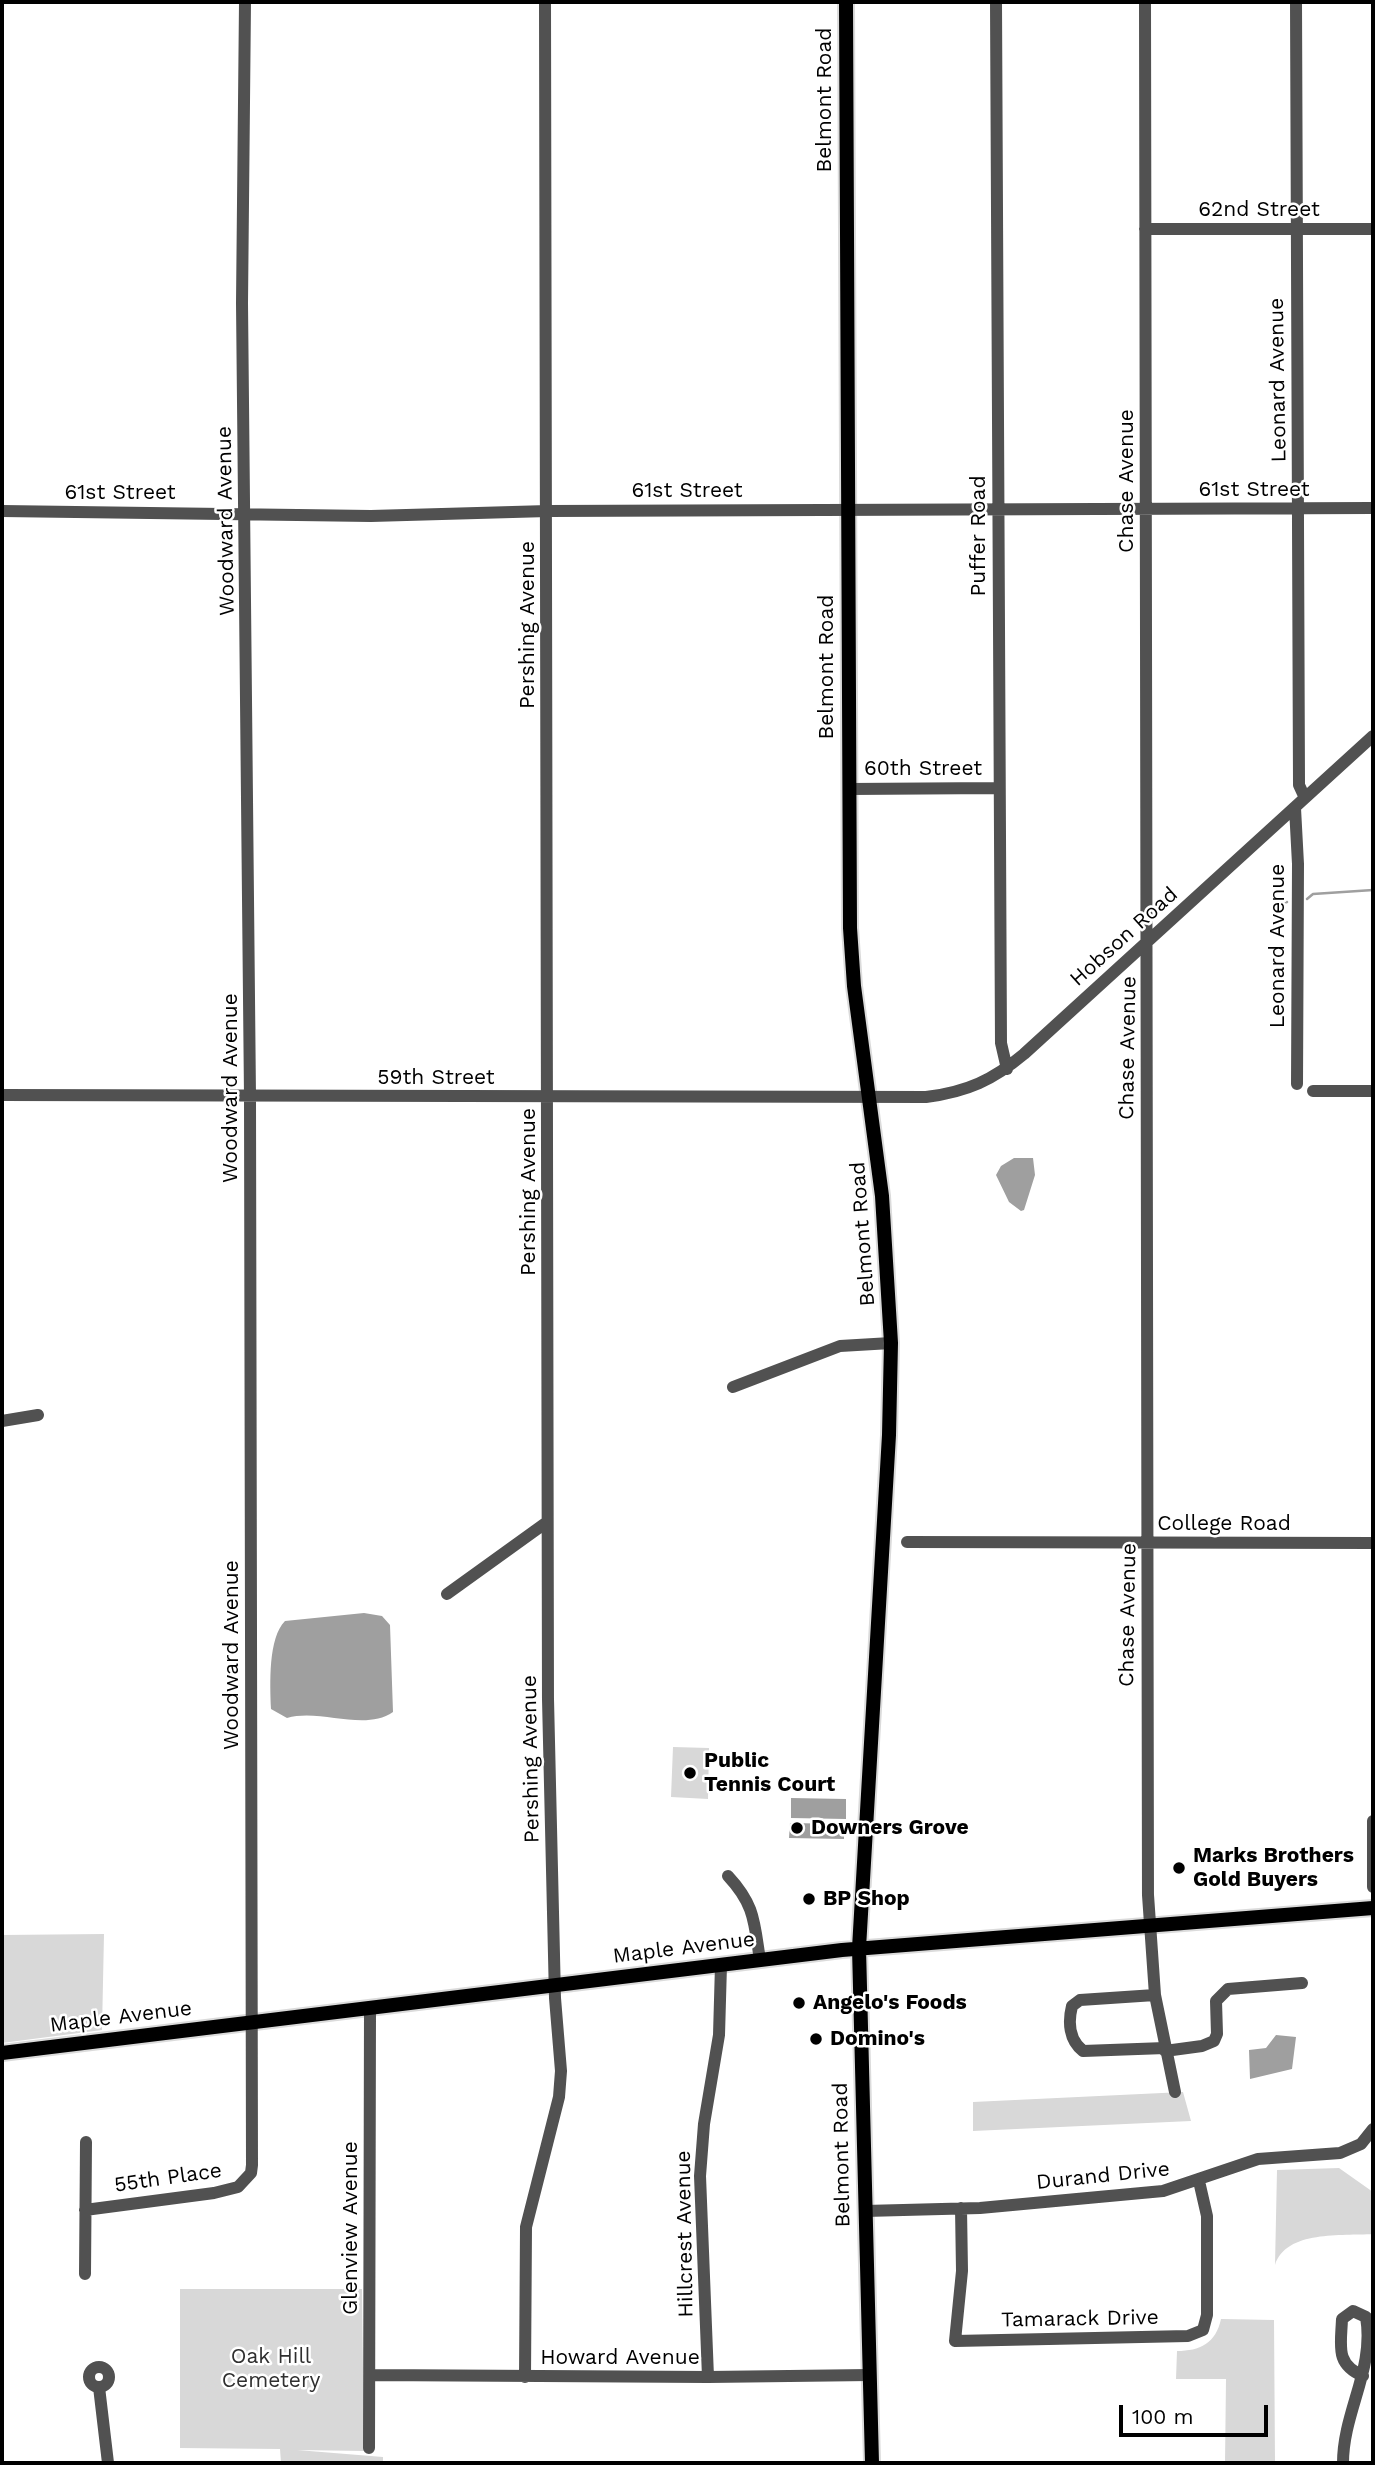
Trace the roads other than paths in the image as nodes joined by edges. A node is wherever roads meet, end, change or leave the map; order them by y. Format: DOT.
graph roads {
  1 [pos="245,2"];
  2 [pos="545,2"];
  3 [pos="846,2"];
  4 [pos="996,2"];
  5 [pos="1145,2"];
  6 [pos="1296,2"];
  7 [pos="1146,229"];
  8 [pos="1296,229"];
  9 [pos="1373,229"];
  10 [pos="1298,508"];
  11 [pos="1372,508"];
  12 [pos="847,510"];
  13 [pos="998,510"];
  14 [pos="1147,510"];
  15 [pos="2,511"];
  16 [pos="548,511"];
  17 [pos="245,513"];
  18 [pos="1373,736"];
  19 [pos="998,788"];
  20 [pos="849,789"];
  21 [pos="1300,803"];
  22 [pos="1148,941"];
  23 [pos="1007,1069"];
  24 [pos="1297,1084"];
  25 [pos="1314,1091"];
  26 [pos="1373,1091"];
  27 [pos="2,1095"];
  28 [pos="250,1097"];
  29 [pos="869,1097"];
  30 [pos="549,1098"];
  31 [pos="891,1343"];
  32 [pos="733,1387"];
  33 [pos="38,1415"];
  34 [pos="2,1421"];
  35 [pos="547,1522"];
  36 [pos="907,1542"];
  37 [pos="1148,1543"];
  38 [pos="1373,1543"];
  39 [pos="447,1594"];
  40 [pos="1373,1821"];
  41 [pos="728,1876"];
  42 [pos="1373,1887"];
  43 [pos="1373,1908"];
  44 [pos="1149,1925"];
  45 [pos="859,1948"];
  46 [pos="760,1960"];
  47 [pos="721,1965"];
  48 [pos="1302,1983"];
  49 [pos="555,1985"];
  50 [pos="1155,1995"];
  51 [pos="370,2008"];
  52 [pos="252,2022"];
  53 [pos="1165,2050"];
  54 [pos="2,2053"];
  55 [pos="1175,2092"];
  56 [pos="1373,2129"];
  57 [pos="86,2142"];
  58 [pos="251,2173"];
  59 [pos="1199,2181"];
  60 [pos="961,2208"];
  61 [pos="85,2210"];
  62 [pos="865,2211"];
  63 [pos="85,2274"];
  64 [pos="371,2375"];
  65 [pos="870,2375"];
  66 [pos="1363,2376"];
  67 [pos="525,2377"];
  68 [pos="708,2377"];
  69 [pos="99,2387"];
  70 [pos="369,2448"];
  71 [pos="108,2463"];
  72 [pos="872,2463"];
  73 [pos="1343,2463"];
  1 -- 17 [label="street, Woodward Avenue"];
  2 -- 16 [label="street, Pershing Avenue"];
  3 -- 12 [label="main road, Belmont Road"];
  4 -- 13 [label="street, Puffer Road"];
  5 -- 7 [label="street, Chase Avenue"];
  6 -- 8 [label="street, Leonard Avenue"];
  7 -- 8 [label="street, 62nd Street"];
  7 -- 14 [label="street, Chase Avenue"];
  8 -- 9 [label="street, 62nd Street"];
  8 -- 10 [label="street, Leonard Avenue"];
  10 -- 11 [label="street, 61st Street"];
  10 -- 14 [label="street, 61st Street"];
  10 -- 21 [label="street, Leonard Avenue"];
  12 -- 13 [label="street, 61st Street"];
  12 -- 16 [label="street, 61st Street"];
  12 -- 20 [label="main road, Belmont Road"];
  13 -- 14 [label="street, 61st Street"];
  13 -- 19 [label="street, Puffer Road"];
  14 -- 22 [label="street, Chase Avenue"];
  15 -- 17 [label="street, 61st Street"];
  16 -- 17 [label="street, 61st Street"];
  16 -- 30 [label="street, Pershing Avenue"];
  17 -- 28 [label="street, Woodward Avenue"];
  18 -- 21 [label="street, Hobson Road"];
  19 -- 20 [label="street, 60th Street"];
  19 -- 23 [label="street, Puffer Road"];
  20 -- 29 [label="main road, Belmont Road"];
  21 -- 22 [label="street, Hobson Road"];
  21 -- 24 [label="street, Leonard Avenue"];
  22 -- 23 [label="street, Hobson Road"];
  22 -- 37 [label="street, Chase Avenue"];
  23 -- 29 [label="street, Hobson Road"];
  25 -- 26 [label="street"];
  27 -- 28 [label="street, 59th Street"];
  28 -- 30 [label="street, 59th Street"];
  28 -- 52 [label="street, Woodward Avenue"];
  29 -- 30 [label="street, 59th Street"];
  29 -- 31 [label="main road, Belmont Road"];
  30 -- 35 [label="street, Pershing Avenue"];
  31 -- 32 [label="street"];
  31 -- 45 [label="main road, Belmont Road"];
  33 -- 34 [label="street"];
  35 -- 39 [label="street"];
  35 -- 49 [label="street, Pershing Avenue"];
  36 -- 37 [label="street, College Road"];
  37 -- 38 [label="street, College Road"];
  37 -- 44 [label="street, Chase Avenue"];
  40 -- 42 [label="street"];
  41 -- 46 [label="street"];
  43 -- 44 [label="main road, Maple Avenue"];
  44 -- 45 [label="main road, Maple Avenue"];
  44 -- 50 [label="street, Chase Avenue"];
  45 -- 46 [label="main road, Maple Avenue"];
  45 -- 62 [label="main road, Belmont Road"];
  46 -- 47 [label="main road, Maple Avenue"];
  47 -- 49 [label="main road, Maple Avenue"];
  47 -- 68 [label="street, Hillcrest Avenue"];
  48 -- 53 [label="street"];
  49 -- 51 [label="main road, Maple Avenue"];
  49 -- 67 [label="street, Pershing Avenue"];
  50 -- 53 [label="street, Chase Avenue"];
  50 -- 53 [label="street"];
  51 -- 52 [label="main road, Maple Avenue"];
  51 -- 64 [label="street, Glenview Avenue"];
  52 -- 54 [label="main road, Maple Avenue"];
  52 -- 58 [label="street, Woodward Avenue"];
  53 -- 55 [label="street, Chase Avenue"];
  56 -- 59 [label="street, Durand Drive"];
  57 -- 61 [label="street"];
  58 -- 61 [label="street, 55th Place"];
  59 -- 60 [label="street, Durand Drive"];
  59 -- 60 [label="street, Tamarack Drive"];
  60 -- 62 [label="street, Durand Drive"];
  61 -- 63 [label="street"];
  62 -- 65 [label="main road, Belmont Road"];
  64 -- 67 [label="street, Howard Avenue"];
  64 -- 70 [label="street, Glenview Avenue"];
  65 -- 68 [label="street, Howard Avenue"];
  65 -- 72 [label="main road, Belmont Road"];
  66 -- 66 [label="street"];
  66 -- 73 [label="street"];
  67 -- 68 [label="street, Howard Avenue"];
  69 -- 71 [label="street"];
}
